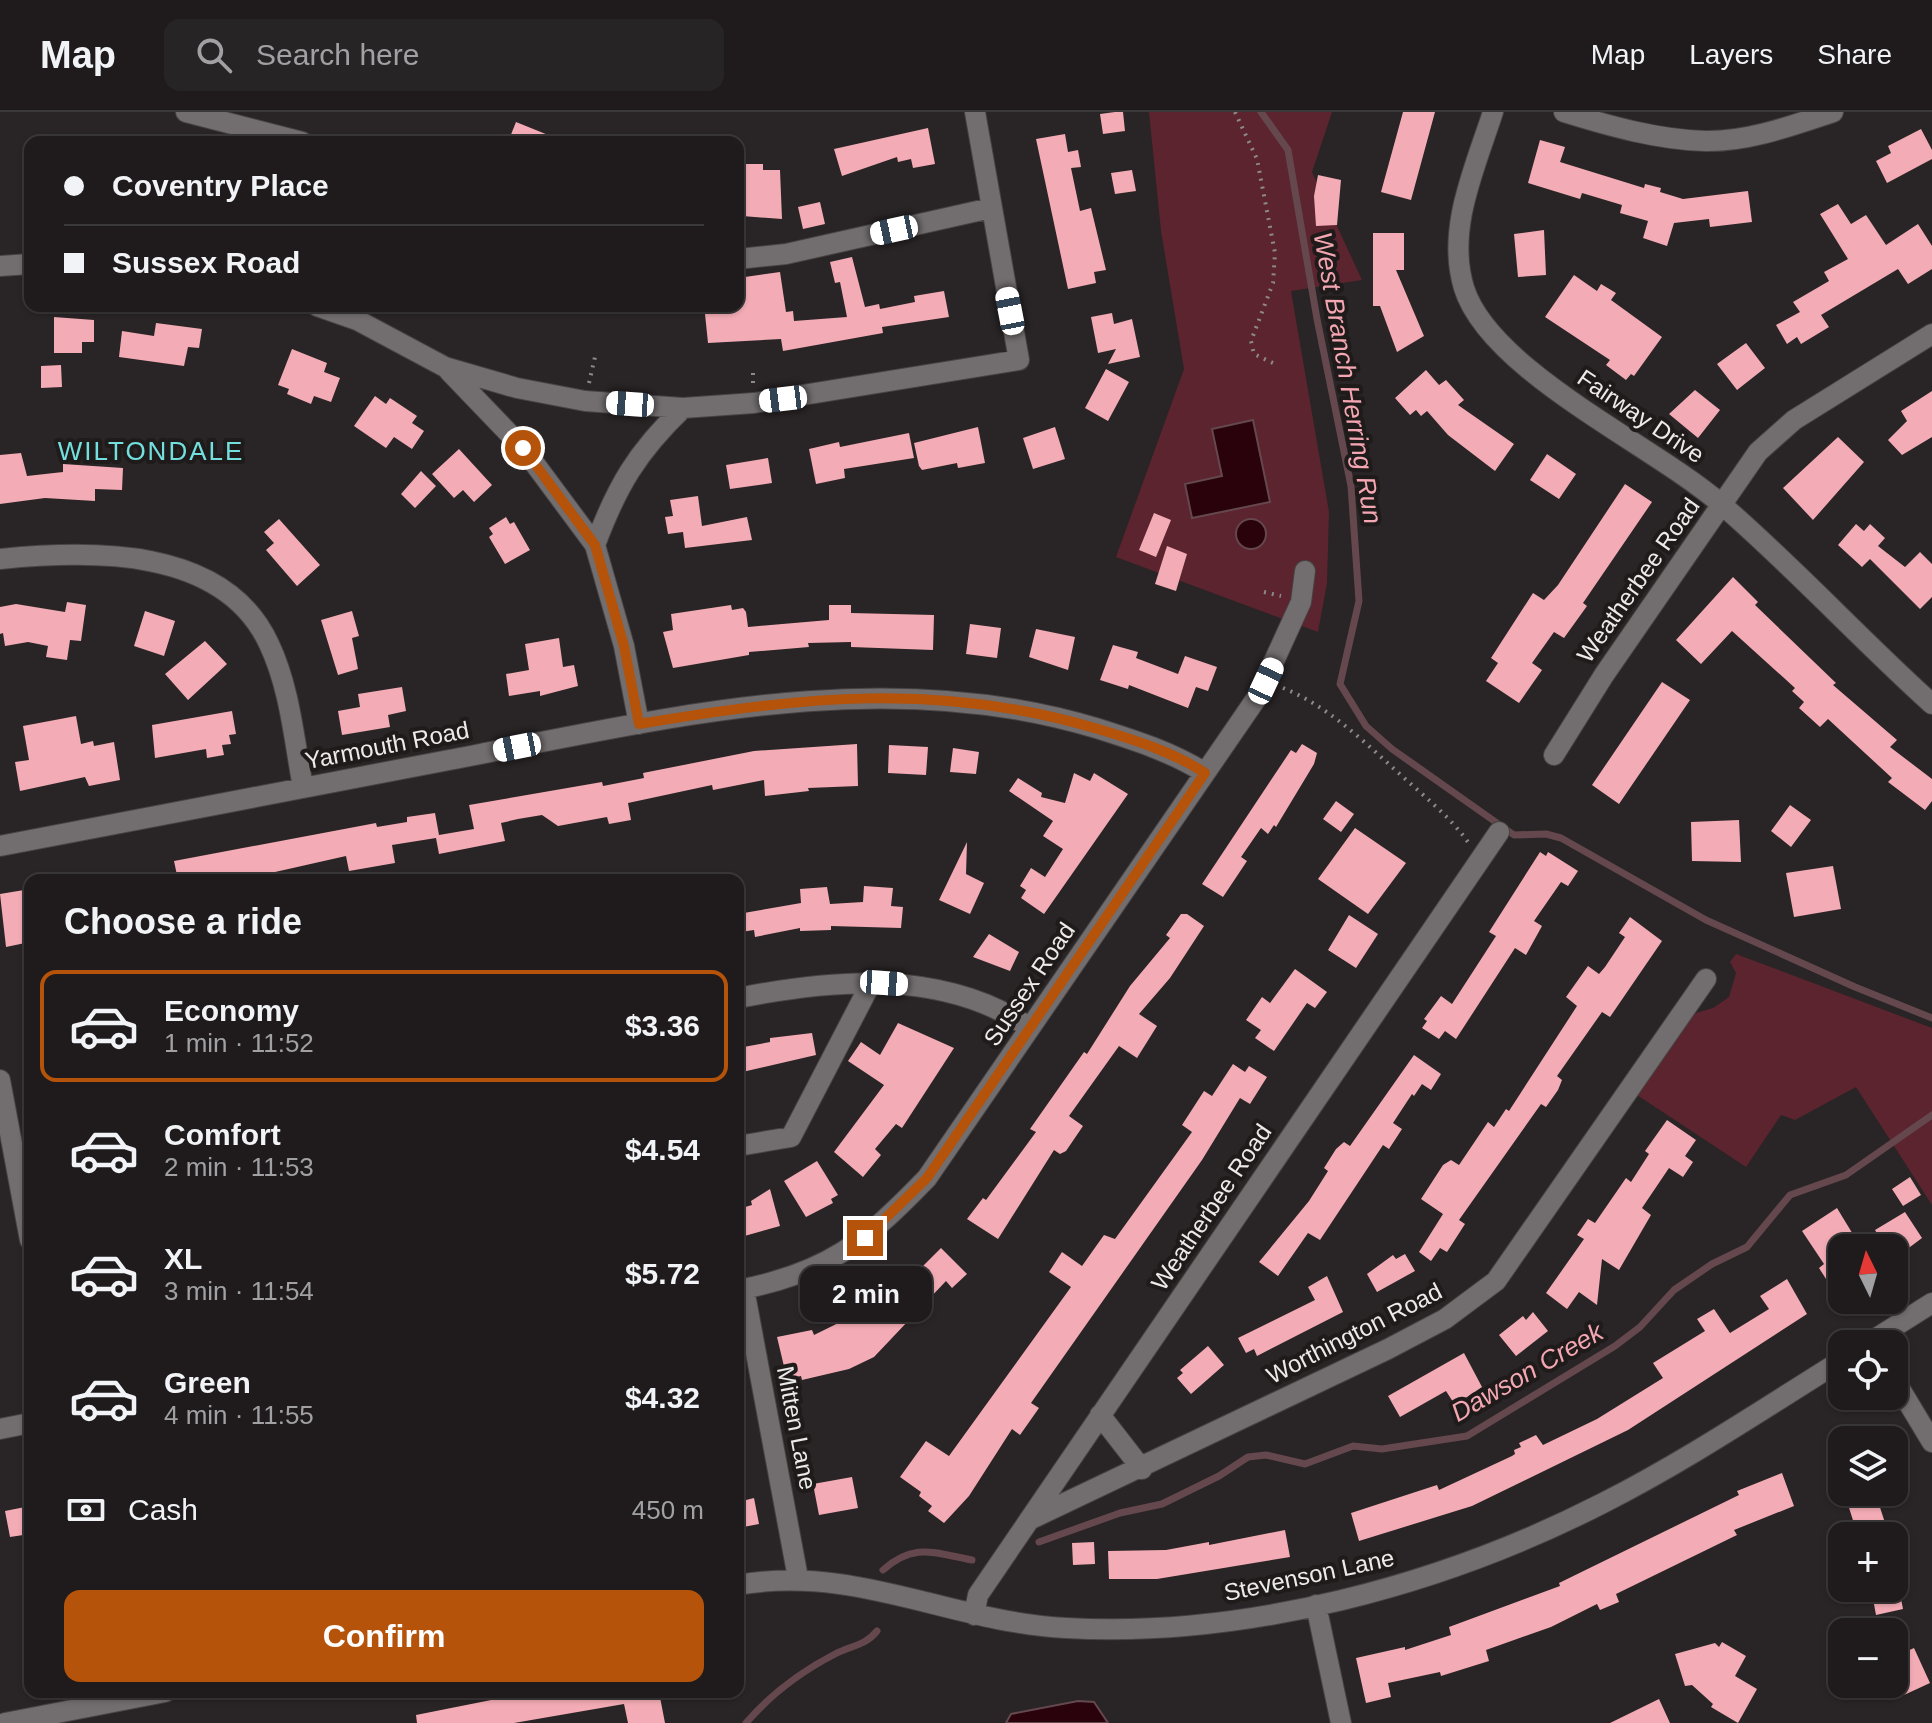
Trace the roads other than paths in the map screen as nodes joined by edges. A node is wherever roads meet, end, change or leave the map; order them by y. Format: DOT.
graph roads {
  1 [pos="186,112"];
  2 [pos="975,112"];
  3 [pos="1493,112"];
  4 [pos="1564,112"];
  5 [pos="1833,112"];
  6 [pos="279,136"];
  7 [pos="991,208"];
  8 [pos="744,258"];
  9 [pos="24,264"];
  10 [pos="0,266"];
  11 [pos="334,312"];
  12 [pos="1932,334"];
  13 [pos="445,367"];
  14 [pos="683,408"];
  15 [pos="1722,505"];
  16 [pos="595,545"];
  17 [pos="0,559"];
  18 [pos="1305,571"];
  19 [pos="1932,704"];
  20 [pos="639,724"];
  21 [pos="1554,755"];
  22 [pos="1205,773"];
  23 [pos="303,787"];
  24 [pos="1499,832"];
  25 [pos="0,846"];
  26 [pos="1706,979"];
  27 [pos="871,983"];
  28 [pos="744,997"];
  29 [pos="1030,1028"];
  30 [pos="0,1080"];
  31 [pos="13,1135"];
  32 [pos="744,1145"];
  33 [pos="24,1203"];
  34 [pos="744,1288"];
  35 [pos="1932,1303"];
  36 [pos="744,1304"];
  37 [pos="1890,1330"];
  38 [pos="1828,1369"];
  39 [pos="1908,1402"];
  40 [pos="1100,1415"];
  41 [pos="24,1424"];
  42 [pos="0,1429"];
  43 [pos="1932,1442"];
  44 [pos="1142,1469"];
  45 [pos="1029,1520"];
  46 [pos="798,1578"];
  47 [pos="744,1584"];
  48 [pos="1316,1605"];
  49 [pos="974,1615"];
  50 [pos="112,1698"];
  51 [pos="5,1723"];
  52 [pos="1341,1723"];
  1 -- 6 [label="street"];
  2 -- 7 [label="street"];
  3 -- 15 [label="street, Fairway Drive"];
  4 -- 5 [label="street"];
  7 -- 8 [label="street"];
  7 -- 14 [label="street"];
  9 -- 10 [label="street"];
  11 -- 13 [label="street"];
  12 -- 15 [label="street, Weatherbee Road"];
  13 -- 14 [label="street"];
  13 -- 16 [label="street"];
  14 -- 16 [label="street"];
  15 -- 19 [label="street, Fairway Drive"];
  15 -- 21 [label="street, Weatherbee Road"];
  16 -- 20 [label="street"];
  17 -- 23 [label="street"];
  18 -- 22 [label="street, Sussex Road"];
  20 -- 22 [label="street, Yarmouth Road"];
  20 -- 23 [label="street, Yarmouth Road"];
  22 -- 29 [label="street, Sussex Road"];
  23 -- 25 [label="street, Yarmouth Road"];
  24 -- 40 [label="street, Weatherbee Road"];
  26 -- 44 [label="street, Worthington Road"];
  27 -- 28 [label="street"];
  27 -- 29 [label="street"];
  27 -- 32 [label="street"];
  29 -- 34 [label="street, Sussex Road"];
  30 -- 31 [label="street"];
  31 -- 33 [label="street"];
  35 -- 37 [label="street"];
  36 -- 46 [label="street, Mitten Lane"];
  38 -- 48 [label="street, Stevenson Lane"];
  39 -- 43 [label="street"];
  40 -- 44 [label="street"];
  40 -- 45 [label="street, Weatherbee Road"];
  41 -- 42 [label="street"];
  44 -- 45 [label="street, Worthington Road"];
  45 -- 49 [label="street, Weatherbee Road"];
  46 -- 47 [label="street, Stevenson Lane"];
  46 -- 49 [label="street, Stevenson Lane"];
  48 -- 49 [label="street, Stevenson Lane"];
  48 -- 52 [label="street"];
  50 -- 51 [label="street"];
}
